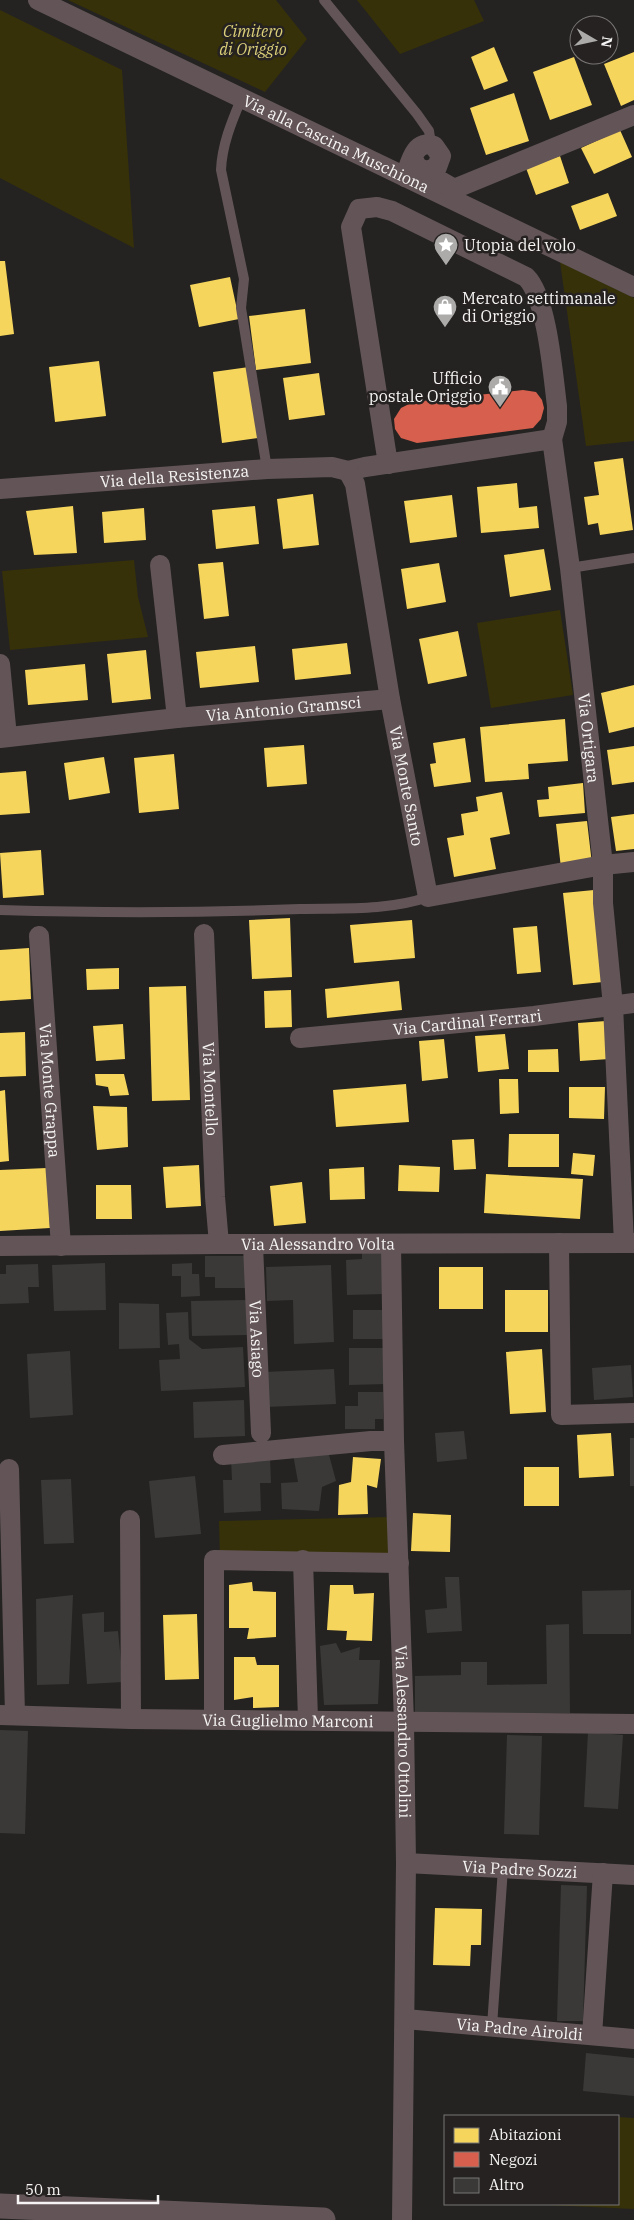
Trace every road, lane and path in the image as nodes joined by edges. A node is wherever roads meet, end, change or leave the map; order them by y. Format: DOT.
graph roads {
  1 [pos="38,0"];
  2 [pos="324,0"];
  3 [pos="242,97"];
  4 [pos="634,115"];
  5 [pos="430,144"];
  6 [pos="409,168"];
  7 [pos="441,182"];
  8 [pos="634,287"];
  9 [pos="552,439"];
  10 [pos="388,464"];
  11 [pos="267,469"];
  12 [pos="348,471"];
  13 [pos="0,489"];
  14 [pos="634,558"];
  15 [pos="160,565"];
  16 [pos="570,568"];
  17 [pos="0,664"];
  18 [pos="390,699"];
  19 [pos="177,718"];
  20 [pos="4,737"];
  21 [pos="634,862"];
  22 [pos="603,865"];
  23 [pos="428,897"];
  24 [pos="0,910"];
  25 [pos="204,934"];
  26 [pos="39,936"];
  27 [pos="634,1004"];
  28 [pos="614,1006"];
  29 [pos="300,1038"];
  30 [pos="559,1243"];
  31 [pos="629,1243"];
  32 [pos="219,1244"];
  33 [pos="391,1244"];
  34 [pos="253,1245"];
  35 [pos="0,1246"];
  36 [pos="61,1246"];
  37 [pos="634,1413"];
  38 [pos="261,1433"];
  39 [pos="394,1441"];
  40 [pos="223,1455"];
  41 [pos="9,1469"];
  42 [pos="130,1520"];
  43 [pos="303,1560"];
  44 [pos="399,1563"];
  45 [pos="7,1715"];
  46 [pos="131,1718"];
  47 [pos="214,1719"];
  48 [pos="308,1720"];
  49 [pos="404,1722"];
  50 [pos="634,1724"];
  51 [pos="406,1863"];
  52 [pos="502,1868"];
  53 [pos="602,1873"];
  54 [pos="634,1875"];
  55 [pos="405,2019"];
  56 [pos="492,2026"];
  57 [pos="592,2035"];
  58 [pos="634,2039"];
  59 [pos="0,2206"];
  60 [pos="323,2220"];
  61 [pos="402,2220"];
  1 -- 3 [label="street, Via alla Cascina Muschiona"];
  2 -- 5 [label="lane"];
  3 -- 6 [label="street, Via alla Cascina Muschiona"];
  3 -- 11 [label="lane"];
  4 -- 7 [label="street"];
  5 -- 6 [label="street"];
  5 -- 7 [label="street"];
  6 -- 7 [label="street, Via alla Cascina Muschiona"];
  6 -- 7 [label="street"];
  7 -- 8 [label="street, Via alla Cascina Muschiona"];
  9 -- 10 [label="street"];
  9 -- 10 [label="street, Via Ortigara"];
  9 -- 16 [label="street, Via Ortigara"];
  10 -- 12 [label="street"];
  11 -- 12 [label="street, Via della Resistenza"];
  11 -- 13 [label="street, Via della Resistenza"];
  12 -- 18 [label="street, Via Monte Santo"];
  14 -- 16 [label="lane"];
  15 -- 19 [label="street"];
  16 -- 22 [label="street, Via Ortigara"];
  17 -- 20 [label="street, Via Antonio Gramsci"];
  18 -- 19 [label="street, Via Antonio Gramsci"];
  18 -- 23 [label="street, Via Monte Santo"];
  19 -- 20 [label="street, Via Antonio Gramsci"];
  21 -- 22 [label="street"];
  22 -- 23 [label="street"];
  22 -- 28 [label="street, Via Ortigara"];
  23 -- 24 [label="lane"];
  25 -- 32 [label="street, Via Montello"];
  26 -- 36 [label="street, Via Monte Grappa"];
  27 -- 28 [label="street, Via Cardinal Ferrari"];
  28 -- 29 [label="street, Via Cardinal Ferrari"];
  28 -- 31 [label="street, Via Ortigara"];
  30 -- 31 [label="street, Via Alessandro Volta"];
  30 -- 33 [label="street, Via Alessandro Volta"];
  30 -- 37 [label="street"];
  32 -- 34 [label="street, Via Alessandro Volta"];
  32 -- 36 [label="street, Via Alessandro Volta"];
  33 -- 34 [label="street, Via Alessandro Volta"];
  33 -- 39 [label="street, Via Alessandro Ottolini"];
  34 -- 38 [label="street, Via Asiago"];
  35 -- 36 [label="street, Via Alessandro Volta"];
  39 -- 40 [label="street"];
  39 -- 44 [label="street, Via Alessandro Ottolini"];
  41 -- 45 [label="street"];
  42 -- 46 [label="street"];
  43 -- 44 [label="street"];
  43 -- 47 [label="street"];
  43 -- 48 [label="street"];
  44 -- 49 [label="street, Via Alessandro Ottolini"];
  45 -- 46 [label="street, Via Guglielmo Marconi"];
  46 -- 47 [label="street, Via Guglielmo Marconi"];
  47 -- 48 [label="street, Via Guglielmo Marconi"];
  48 -- 49 [label="street, Via Guglielmo Marconi"];
  49 -- 50 [label="street, Via Guglielmo Marconi"];
  49 -- 51 [label="street, Via Alessandro Ottolini"];
  51 -- 52 [label="street, Via Padre Sozzi"];
  51 -- 55 [label="street, Via Alessandro Ottolini"];
  52 -- 53 [label="street, Via Padre Sozzi"];
  52 -- 56 [label="lane"];
  53 -- 54 [label="street, Via Padre Sozzi"];
  53 -- 57 [label="street"];
  55 -- 56 [label="street, Via Padre Airoldi"];
  55 -- 61 [label="street, Via Alessandro Ottolini"];
  56 -- 57 [label="street, Via Padre Airoldi"];
  57 -- 58 [label="street, Via Padre Airoldi"];
  59 -- 60 [label="street"];
}
